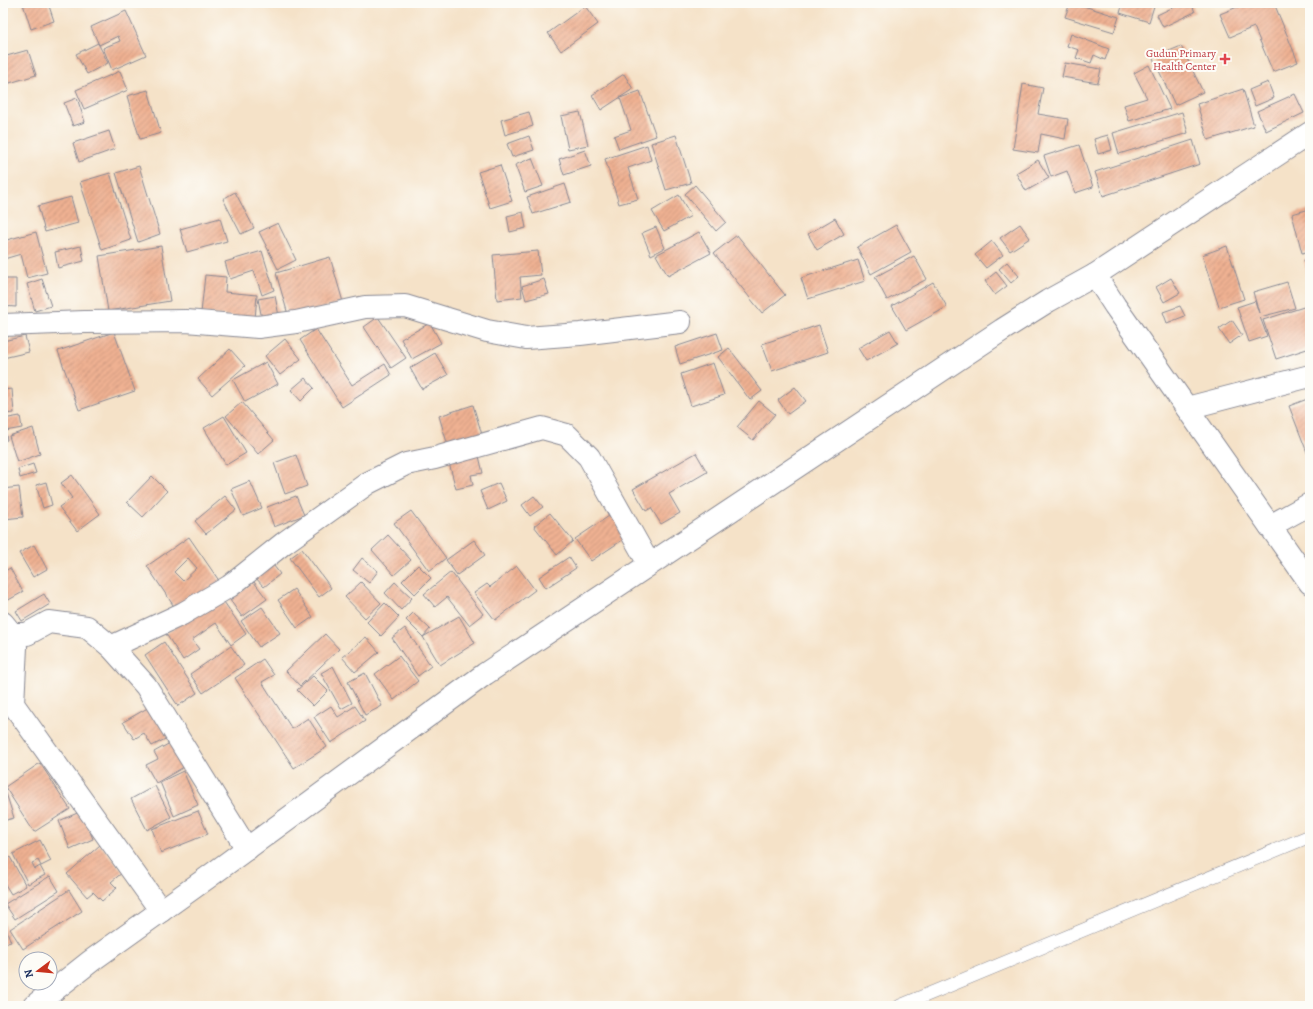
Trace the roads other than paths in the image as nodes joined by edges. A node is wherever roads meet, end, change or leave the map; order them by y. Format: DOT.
graph roads {
  1 [pos="1310,133"];
  2 [pos="1095,275"];
  3 [pos="680,322"];
  4 [pos="3,325"];
  5 [pos="1310,376"];
  6 [pos="1187,408"];
  7 [pos="1310,504"];
  8 [pos="1270,526"];
  9 [pos="649,564"];
  10 [pos="1310,583"];
  11 [pos="8,629"];
  12 [pos="111,647"];
  13 [pos="1310,836"];
  14 [pos="247,849"];
  15 [pos="161,911"];
  16 [pos="34,1006"];
  17 [pos="900,1006"];
  1 -- 2 [label="street"];
  2 -- 6 [label="street"];
  2 -- 9 [label="street"];
  3 -- 4 [label="street"];
  5 -- 6 [label="street"];
  6 -- 8 [label="street"];
  7 -- 8 [label="street"];
  8 -- 10 [label="street"];
  9 -- 12 [label="street"];
  9 -- 14 [label="street"];
  11 -- 12 [label="street"];
  11 -- 15 [label="street"];
  12 -- 14 [label="street"];
  13 -- 17 [label="lane"];
  14 -- 15 [label="street"];
  15 -- 16 [label="street"];
}
